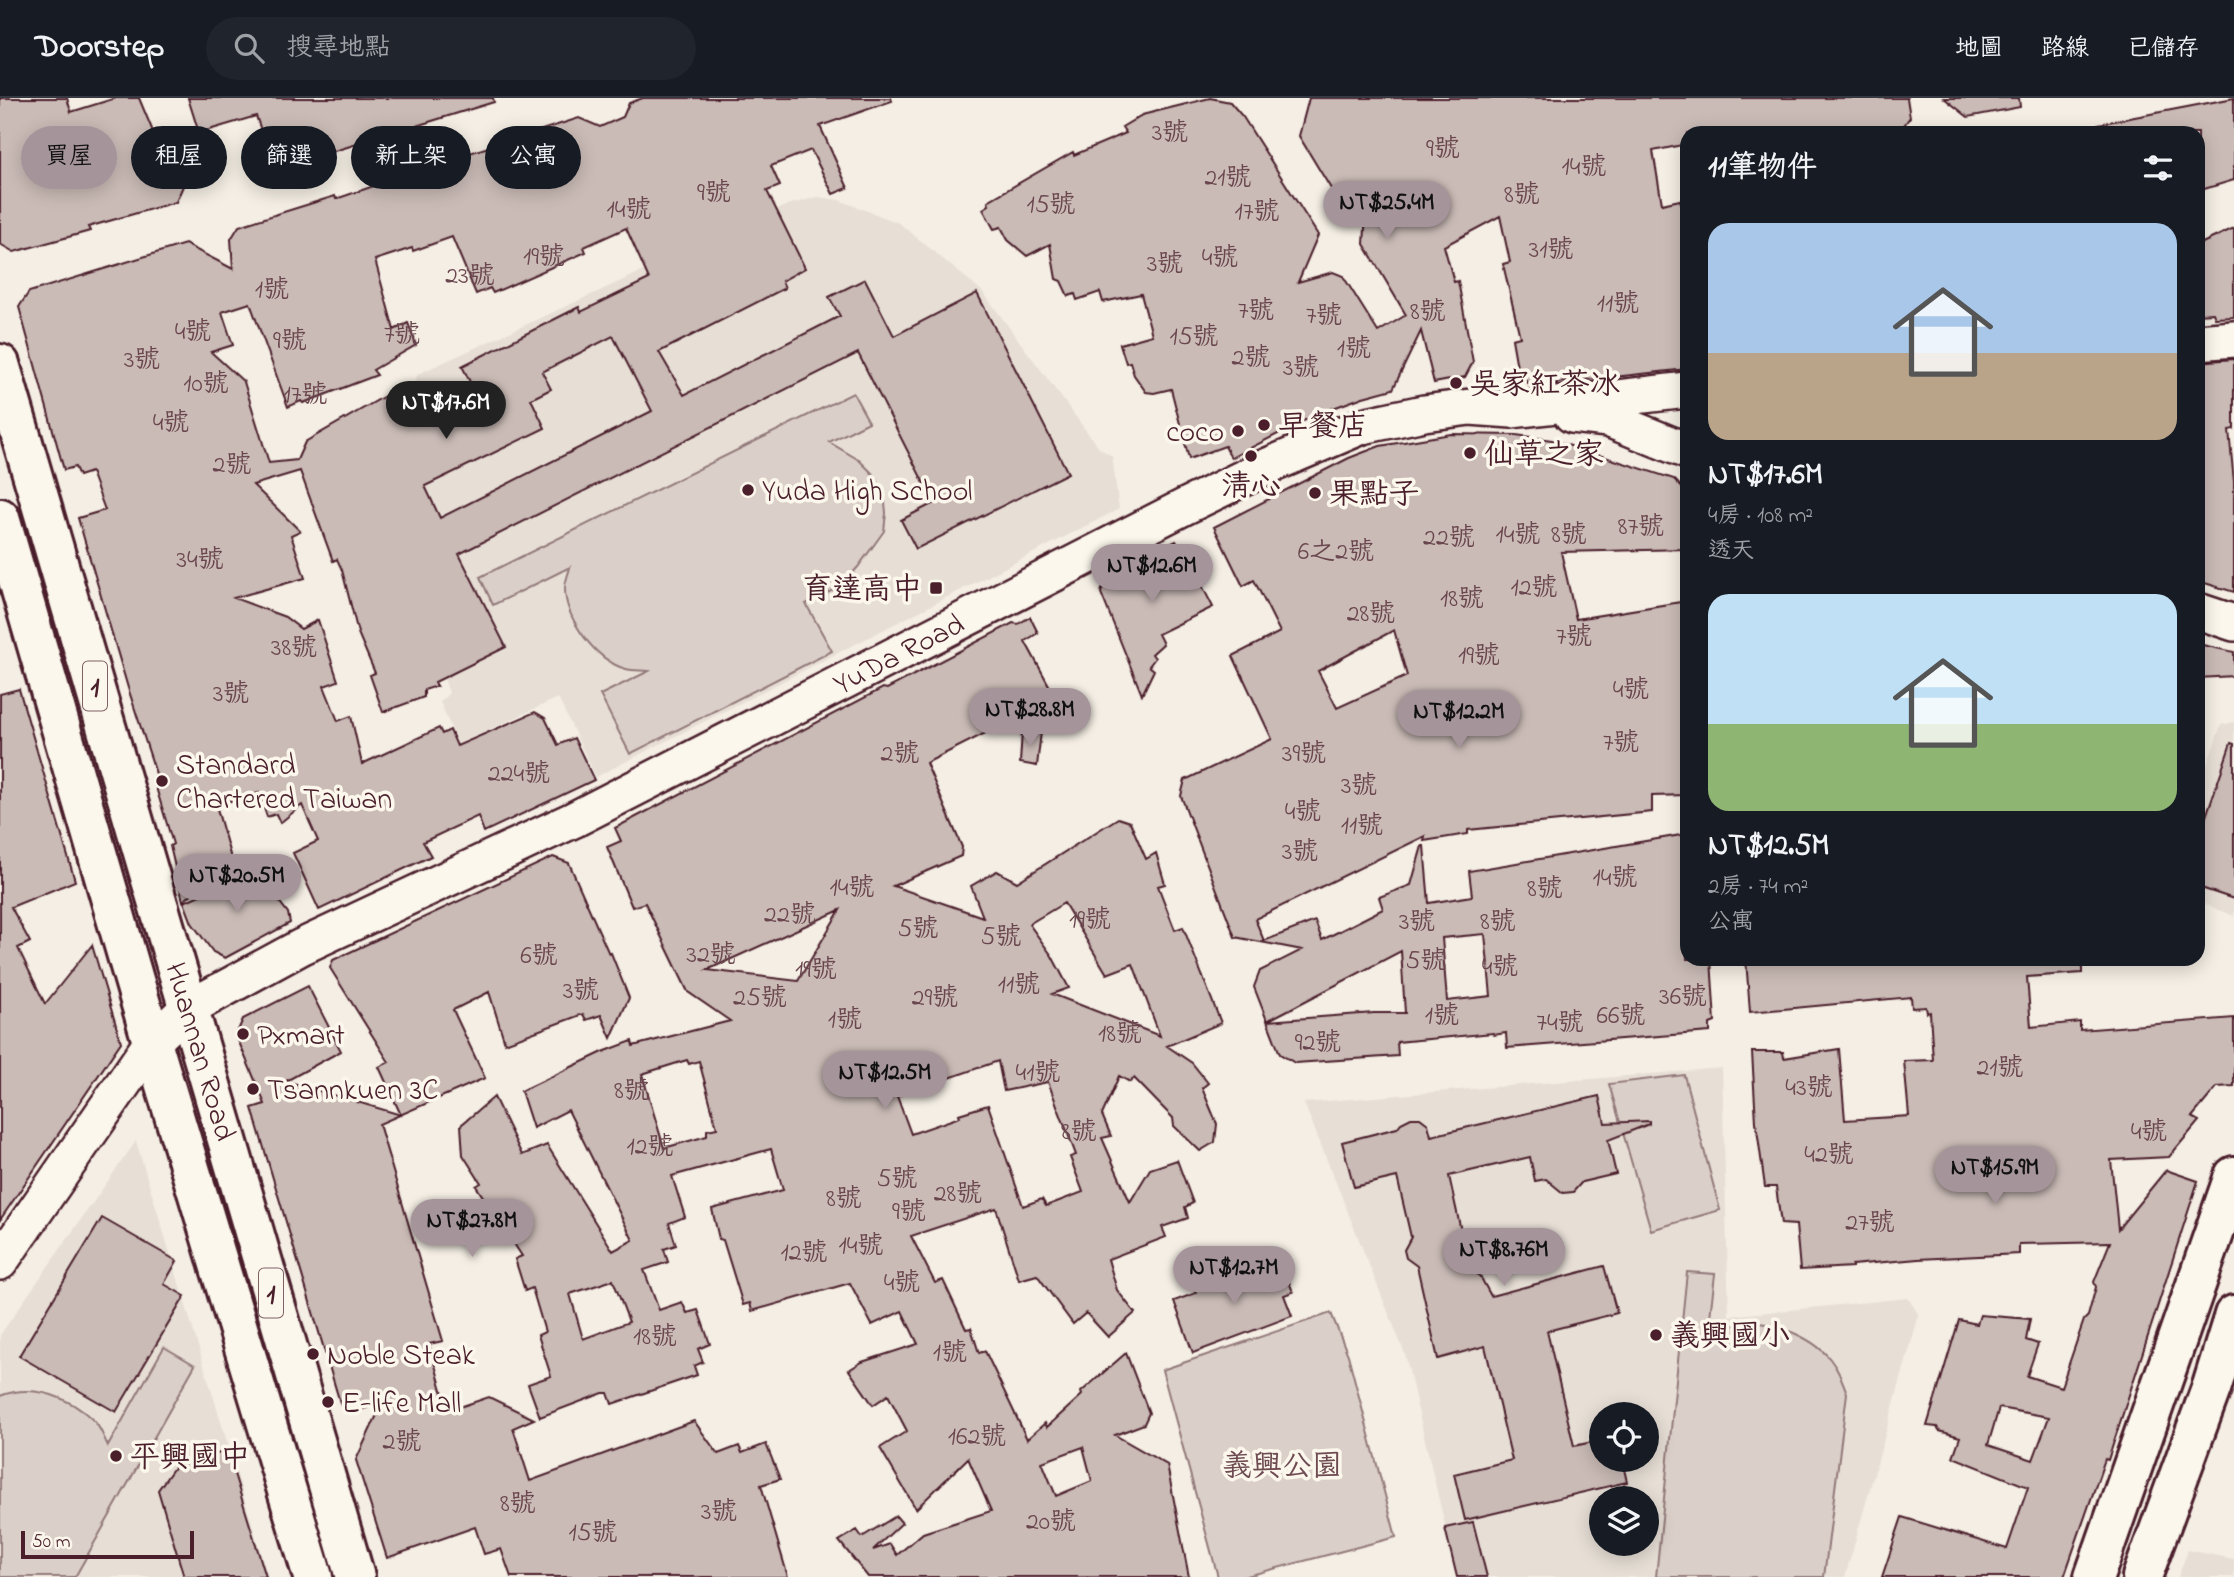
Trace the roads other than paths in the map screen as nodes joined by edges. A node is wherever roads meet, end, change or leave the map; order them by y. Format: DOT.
graph roads {
  1 [pos="2234,339"];
  2 [pos="2205,341"];
  3 [pos="0,364"];
  4 [pos="1680,391"];
  5 [pos="1513,410"];
  6 [pos="1680,448"];
  7 [pos="0,518"];
  8 [pos="2205,613"];
  9 [pos="2234,622"];
  10 [pos="187,1009"];
  11 [pos="152,1042"];
  12 [pos="2234,1176"];
  13 [pos="0,1262"];
  14 [pos="2234,1315"];
  15 [pos="313,1577"];
  16 [pos="355,1577"];
  17 [pos="2094,1577"];
  18 [pos="2142,1577"];
  1 -- 2 [label="street"];
  3 -- 10 [label="main road, Huannan Road / 1"];
  4 -- 5 [label="street, YuDa Road"];
  5 -- 6 [label="street"];
  5 -- 10 [label="street, YuDa Road"];
  7 -- 11 [label="main road, Huannan Road / 1"];
  8 -- 9 [label="street"];
  10 -- 11 [label="street, YuDa Road"];
  10 -- 16 [label="main road, Huannan Road / 1"];
  11 -- 13 [label="street, YuDa Road"];
  11 -- 15 [label="main road, Huannan Road / 1"];
  12 -- 17 [label="main road"];
  14 -- 18 [label="main road"];
}
